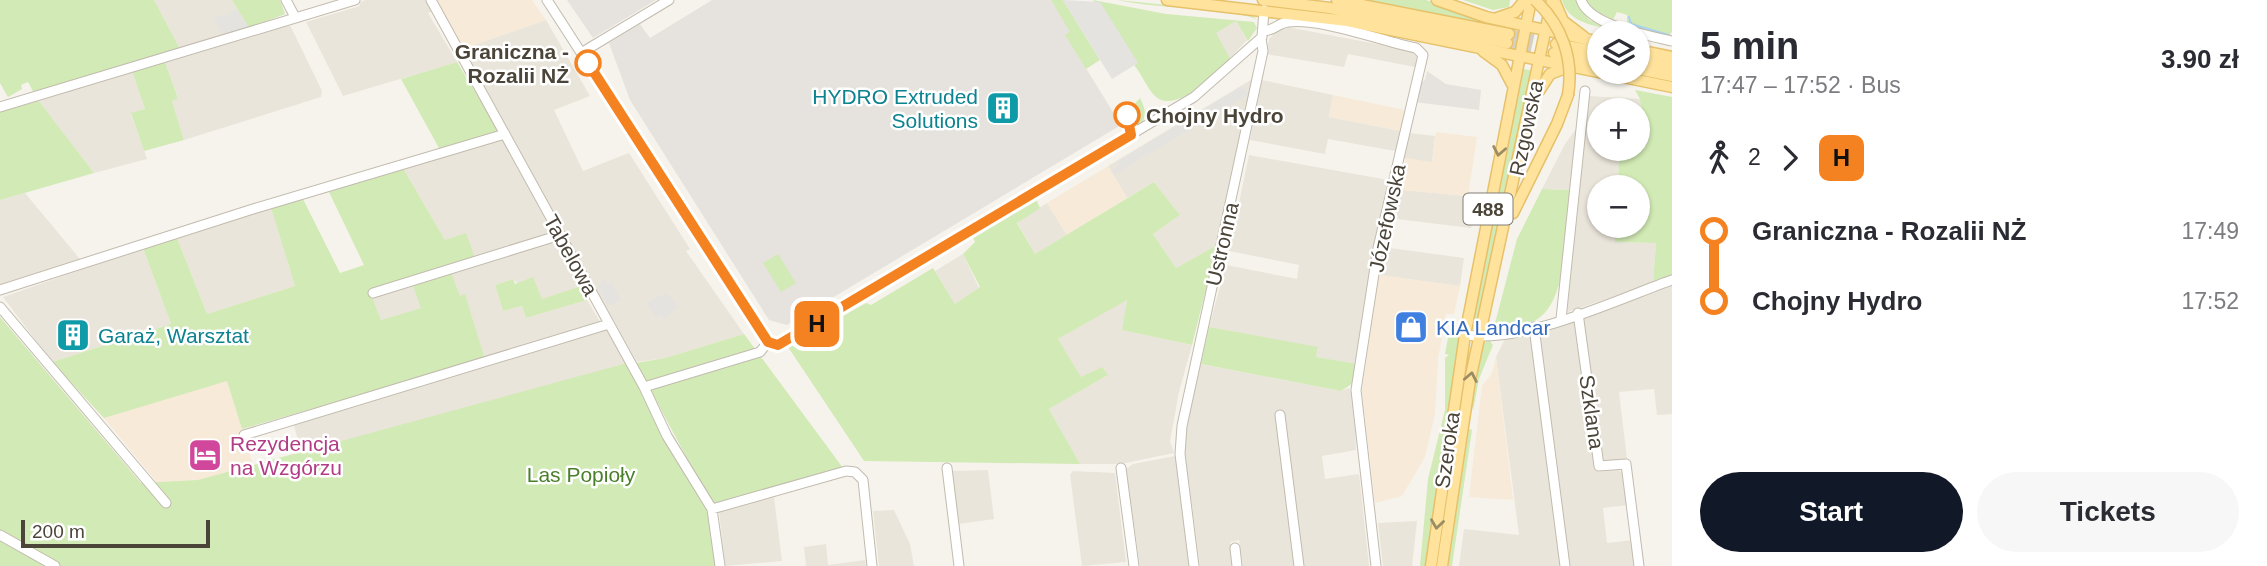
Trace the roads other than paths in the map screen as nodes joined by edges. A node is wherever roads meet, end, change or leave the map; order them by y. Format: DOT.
graph roads {
  1 [pos="286,0"];
  2 [pos="355,0"];
  3 [pos="431,0"];
  4 [pos="547,0"];
  5 [pos="669,0"];
  6 [pos="1167,0"];
  7 [pos="1337,0"];
  8 [pos="1437,0"];
  9 [pos="1525,0"];
  10 [pos="1533,0"];
  11 [pos="1553,0"];
  12 [pos="1581,0"];
  13 [pos="1263,5"];
  14 [pos="295,18"];
  15 [pos="1491,18"];
  16 [pos="1524,26"];
  17 [pos="1546,31"];
  18 [pos="1262,35"];
  19 [pos="1587,36"];
  20 [pos="1587,40"];
  21 [pos="1672,41"];
  22 [pos="1477,48"];
  23 [pos="1587,51"];
  24 [pos="1650,52"];
  25 [pos="581,53"];
  26 [pos="1518,56"];
  27 [pos="1672,57"];
  28 [pos="1587,58"];
  29 [pos="1540,60"];
  30 [pos="1650,62"];
  31 [pos="1571,67"];
  32 [pos="1672,67"];
  33 [pos="1650,71"];
  34 [pos="1672,76"];
  35 [pos="1512,84"];
  36 [pos="1672,87"];
  37 [pos="1585,90"];
  38 [pos="1531,106"];
  39 [pos="0,107"];
  40 [pos="505,134"];
  41 [pos="560,235"];
  42 [pos="1502,246"];
  43 [pos="1672,280"];
  44 [pos="0,290"];
  45 [pos="373,293"];
  46 [pos="0,307"];
  47 [pos="1578,313"];
  48 [pos="1561,319"];
  49 [pos="609,324"];
  50 [pos="1534,327"];
  51 [pos="1465,335"];
  52 [pos="1480,337"];
  53 [pos="768,342"];
  54 [pos="644,387"];
  55 [pos="1280,415"];
  56 [pos="244,435"];
  57 [pos="947,468"];
  58 [pos="1121,468"];
  59 [pos="166,503"];
  60 [pos="712,509"];
  61 [pos="0,535"];
  62 [pos="1235,548"];
  63 [pos="48,565"];
  64 [pos="720,566"];
  65 [pos="872,566"];
  66 [pos="959,566"];
  67 [pos="1134,566"];
  68 [pos="1194,566"];
  69 [pos="1237,566"];
  70 [pos="1299,566"];
  71 [pos="1376,566"];
  72 [pos="1431,566"];
  73 [pos="1442,566"];
  74 [pos="1565,566"];
  75 [pos="1639,566"];
  1 -- 14 [label="street"];
  2 -- 14 [label="street"];
  3 -- 40 [label="street, Tabelowa"];
  4 -- 25 [label="street"];
  5 -- 25 [label="street"];
  6 -- 13 [label="main road"];
  7 -- 13 [label="main road"];
  8 -- 15 [label="main road"];
  9 -- 15 [label="main road"];
  10 -- 16 [label="main road, Rzgowska"];
  10 -- 42 [label="main road, 488, bridge"];
  11 -- 17 [label="main road, Rzgowska"];
  11 -- 19 [label="main road"];
  12 -- 21 [label="street"];
  13 -- 18 [label="street, Ustronna"];
  13 -- 22 [label="main road"];
  14 -- 39 [label="street"];
  15 -- 16 [label="main road"];
  16 -- 17 [label="main road"];
  16 -- 26 [label="main road, Rzgowska"];
  17 -- 20 [label="main road"];
  17 -- 29 [label="main road, Rzgowska"];
  18 -- 53 [label="street"];
  18 -- 68 [label="street, Ustronna"];
  18 -- 71 [label="street, Józefowska"];
  22 -- 26 [label="main road"];
  22 -- 35 [label="main road"];
  23 -- 28 [label="main road"];
  24 -- 27 [label="main road"];
  25 -- 53 [label="street"];
  26 -- 29 [label="main road"];
  26 -- 35 [label="main road, Rzgowska"];
  29 -- 31 [label="main road"];
  29 -- 38 [label="main road, Rzgowska"];
  30 -- 32 [label="main road"];
  31 -- 36 [label="main road"];
  31 -- 38 [label="main road"];
  33 -- 34 [label="main road"];
  35 -- 51 [label="main road, Rzgowska / 488, one-way"];
  37 -- 48 [label="street"];
  38 -- 42 [label="main road, Rzgowska"];
  40 -- 41 [label="street, Tabelowa"];
  40 -- 44 [label="street"];
  41 -- 45 [label="street"];
  41 -- 49 [label="street, Tabelowa"];
  42 -- 52 [label="main road, Rzgowska / 488"];
  43 -- 47 [label="street"];
  46 -- 59 [label="street"];
  47 -- 48 [label="street"];
  47 -- 75 [label="street, Szklana"];
  48 -- 50 [label="street"];
  49 -- 54 [label="street, Tabelowa"];
  49 -- 56 [label="street"];
  50 -- 52 [label="street"];
  50 -- 74 [label="street"];
  51 -- 52 [label="street"];
  51 -- 72 [label="main road, Szeroka / 488, one-way"];
  73 -- 52 [label="main road, Szeroka / 488, one-way"];
  53 -- 54 [label="street"];
  54 -- 60 [label="street, Tabelowa"];
  55 -- 70 [label="street"];
  57 -- 66 [label="street"];
  58 -- 67 [label="street"];
  60 -- 64 [label="street"];
  60 -- 65 [label="street"];
  61 -- 63 [label="street"];
  62 -- 69 [label="street"];
}
